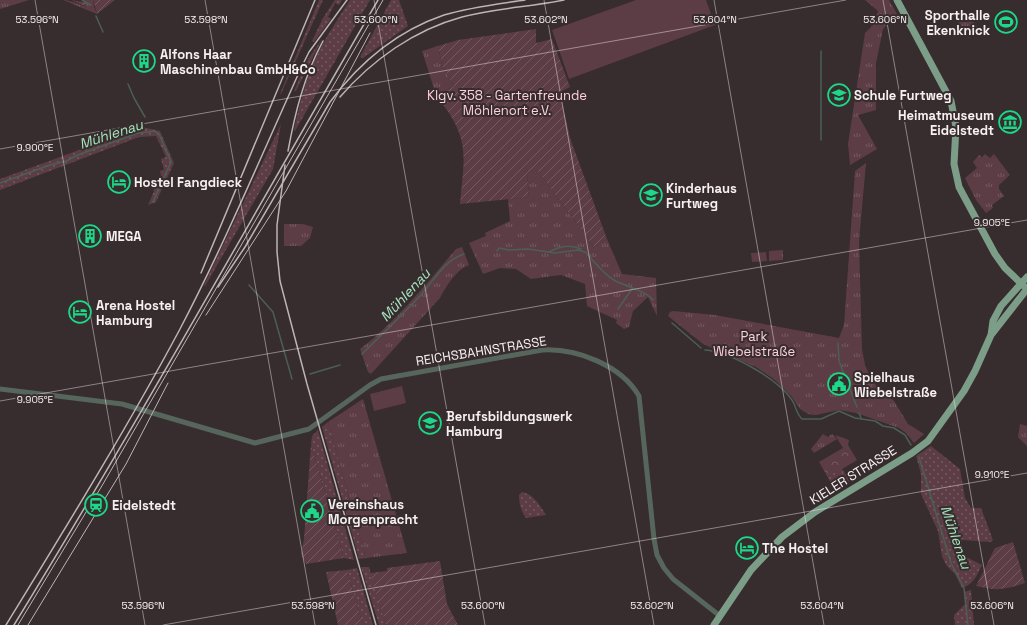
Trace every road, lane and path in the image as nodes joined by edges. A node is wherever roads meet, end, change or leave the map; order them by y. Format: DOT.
graph roads {
  1 [pos="896,0"];
  2 [pos="1027,277"];
  3 [pos="1020,283"];
  4 [pos="1027,289"];
  5 [pos="991,335"];
  6 [pos="0,389"];
  7 [pos="720,616"];
  8 [pos="714,625"];
  1 -- 3 [label="main road"];
  2 -- 3 [label="main road, KIELER STRASSE"];
  3 -- 4 [label="main road"];
  3 -- 5 [label="main road, KIELER STRASSE"];
  4 -- 5 [label="main road, KIELER STRASSE"];
  5 -- 7 [label="main road, KIELER STRASSE"];
  6 -- 7 [label="street, REICHSBAHNSTRASSE"];
  7 -- 8 [label="main road, KIELER STRASSE"];
}
